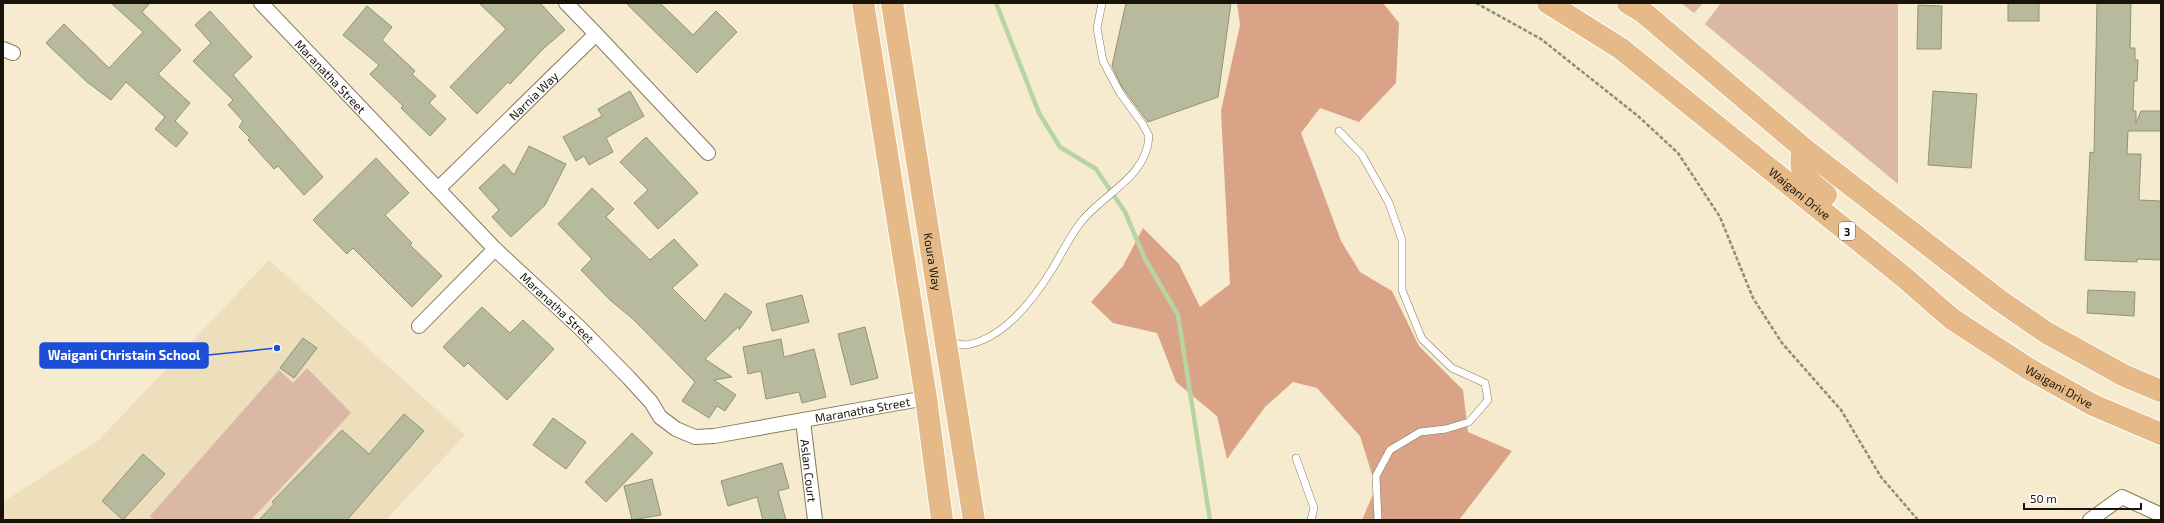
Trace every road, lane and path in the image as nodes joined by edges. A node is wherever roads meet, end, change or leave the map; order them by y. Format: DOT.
graph roads {
  1 [pos="261,3"];
  2 [pos="566,3"];
  3 [pos="863,3"];
  4 [pos="892,3"];
  5 [pos="1102,3"];
  6 [pos="1476,3"];
  7 [pos="1548,3"];
  8 [pos="1628,3"];
  9 [pos="596,34"];
  10 [pos="1338,131"];
  11 [pos="1803,148"];
  12 [pos="708,153"];
  13 [pos="439,188"];
  14 [pos="495,249"];
  15 [pos="1905,278"];
  16 [pos="420,326"];
  17 [pos="946,342"];
  18 [pos="2161,391"];
  19 [pos="926,398"];
  20 [pos="803,421"];
  21 [pos="2161,434"];
  22 [pos="1296,458"];
  23 [pos="2161,515"];
  24 [pos="815,520"];
  25 [pos="942,520"];
  26 [pos="974,520"];
  27 [pos="1311,520"];
  28 [pos="1378,520"];
  29 [pos="1918,520"];
  30 [pos="2090,520"];
  1 -- 13 [label="street, Maranatha Street"];
  2 -- 9 [label="street"];
  3 -- 19 [label="highway"];
  4 -- 17 [label="highway, Koura Way"];
  5 -- 17 [label="lane"];
  6 -- 29 [label="path"];
  7 -- 15 [label="highway, Waigani Drive / 3"];
  8 -- 11 [label="highway"];
  9 -- 12 [label="street"];
  9 -- 13 [label="street, Narnia Way"];
  10 -- 28 [label="lane"];
  11 -- 15 [label="highway"];
  11 -- 18 [label="highway"];
  13 -- 14 [label="street, Maranatha Street"];
  14 -- 16 [label="street"];
  14 -- 20 [label="street, Maranatha Street"];
  15 -- 21 [label="highway, Waigani Drive / 3"];
  17 -- 26 [label="highway, Koura Way"];
  19 -- 20 [label="street, Maranatha Street"];
  19 -- 25 [label="highway"];
  20 -- 24 [label="street, Aslan Court"];
  22 -- 27 [label="lane"];
  23 -- 30 [label="street"];
}
